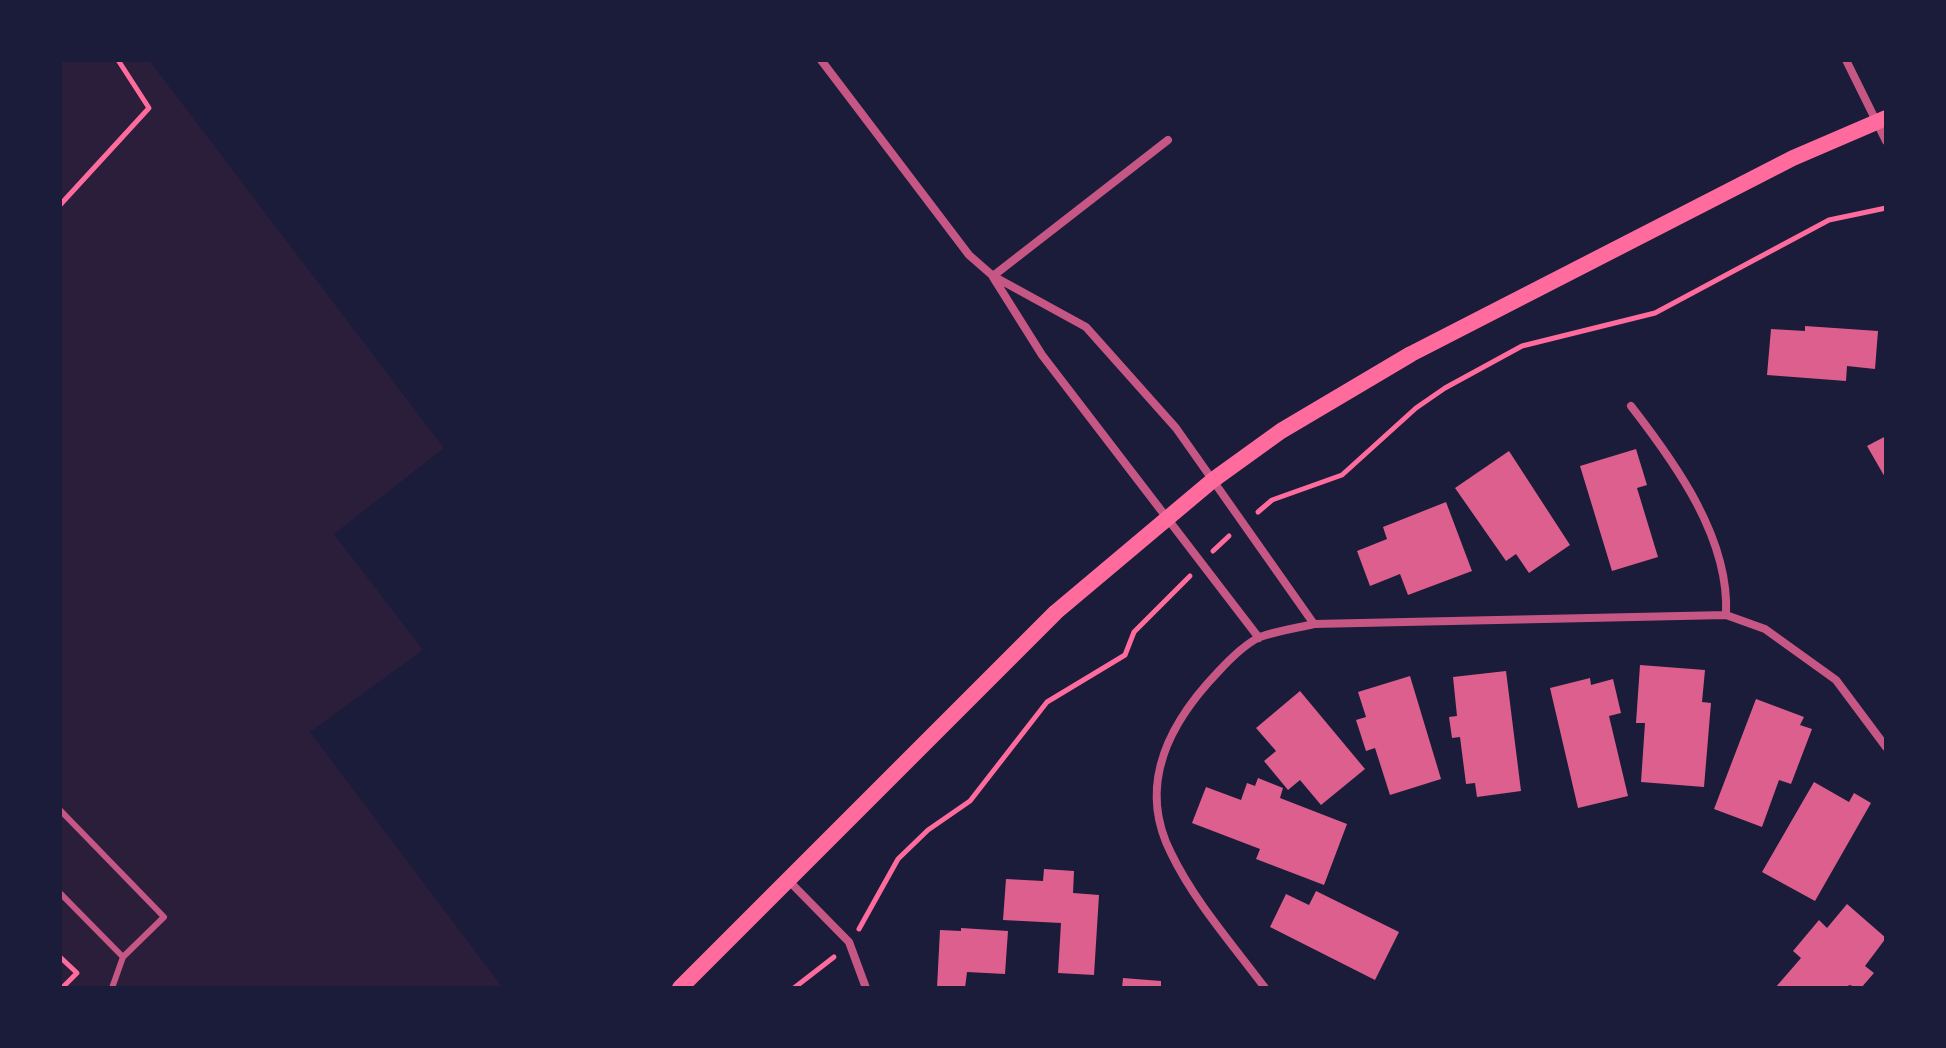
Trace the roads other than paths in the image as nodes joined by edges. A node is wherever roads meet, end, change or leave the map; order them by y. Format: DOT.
graph roads {
  1 [pos="821,60"];
  2 [pos="1846,60"];
  3 [pos="1881,120"];
  4 [pos="1168,140"];
  5 [pos="1886,141"];
  6 [pos="993,276"];
  7 [pos="1631,406"];
  8 [pos="1213,480"];
  9 [pos="1164,518"];
  10 [pos="1726,615"];
  11 [pos="1314,624"];
  12 [pos="1259,638"];
  13 [pos="1886,747"];
  14 [pos="60,810"];
  15 [pos="788,879"];
  16 [pos="60,893"];
  17 [pos="123,957"];
  18 [pos="112,988"];
  19 [pos="680,988"];
  20 [pos="866,988"];
  21 [pos="1265,988"];
  1 -- 6 [label="street"];
  2 -- 3 [label="street"];
  3 -- 5 [label="street"];
  3 -- 8 [label="main road"];
  4 -- 6 [label="street"];
  6 -- 8 [label="street"];
  6 -- 9 [label="street"];
  7 -- 10 [label="street"];
  8 -- 9 [label="main road"];
  8 -- 11 [label="street"];
  9 -- 12 [label="street"];
  9 -- 15 [label="main road"];
  10 -- 11 [label="street"];
  10 -- 13 [label="street"];
  11 -- 12 [label="street"];
  12 -- 21 [label="street"];
  14 -- 17 [label="lane"];
  15 -- 19 [label="main road"];
  15 -- 20 [label="street"];
  16 -- 17 [label="lane"];
  17 -- 18 [label="lane"];
}
